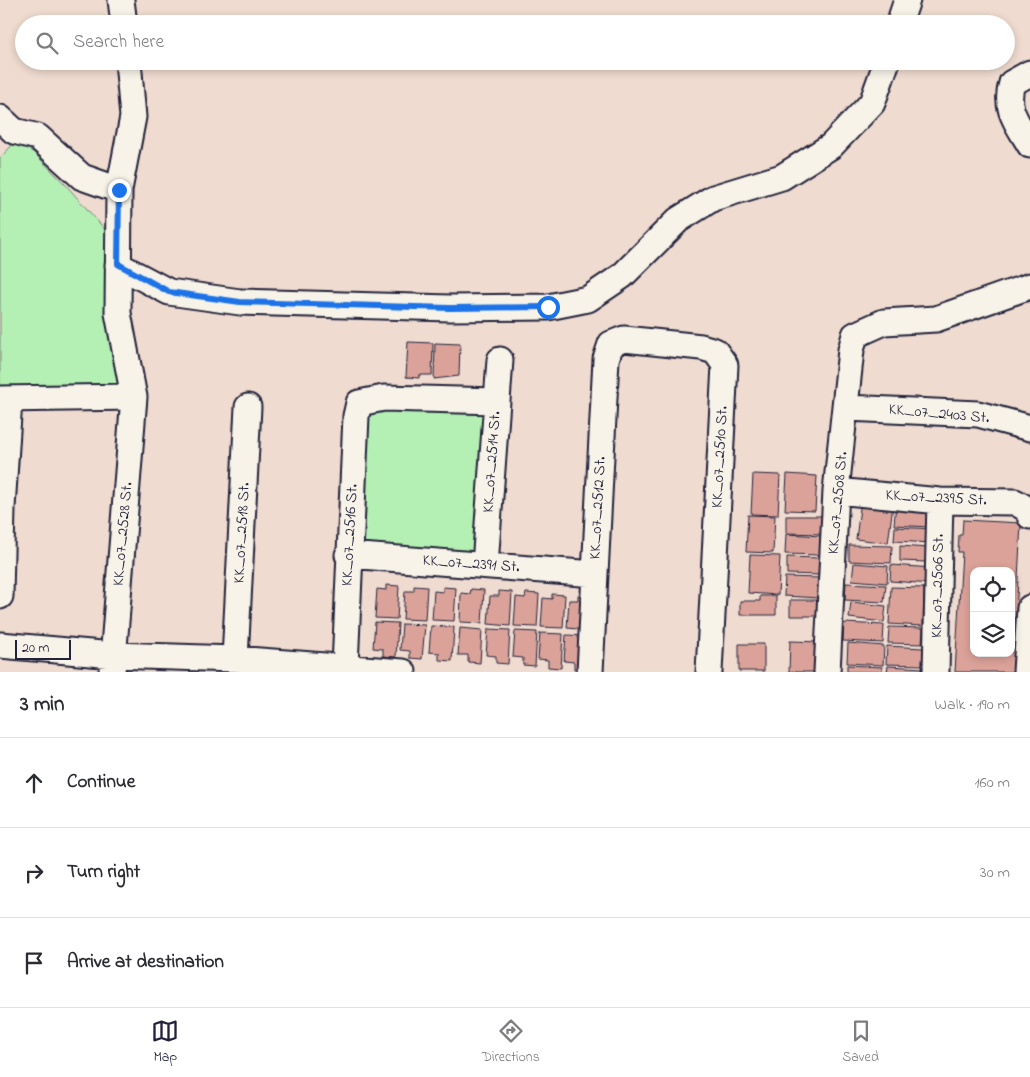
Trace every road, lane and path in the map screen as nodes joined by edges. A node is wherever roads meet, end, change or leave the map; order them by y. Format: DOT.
graph roads {
  1 [pos="121,0"];
  2 [pos="908,0"];
  3 [pos="123,15"];
  4 [pos="902,15"];
  5 [pos="129,70"];
  6 [pos="884,70"];
  7 [pos="1030,73"];
  8 [pos="5,132"];
  9 [pos="1030,145"];
  10 [pos="119,190"];
  11 [pos="118,264"];
  12 [pos="1030,286"];
  13 [pos="611,344"];
  14 [pos="500,360"];
  15 [pos="134,397"];
  16 [pos="5,400"];
  17 [pos="497,401"];
  18 [pos="248,407"];
  19 [pos="847,408"];
  20 [pos="1030,428"];
  21 [pos="836,491"];
  22 [pos="940,501"];
  23 [pos="1,508"];
  24 [pos="1030,516"];
  25 [pos="348,555"];
  26 [pos="485,564"];
  27 [pos="595,574"];
  28 [pos="0,596"];
  29 [pos="1030,608"];
  30 [pos="0,645"];
  31 [pos="235,659"];
  32 [pos="113,663"];
  33 [pos="345,667"];
  34 [pos="403,672"];
  35 [pos="590,672"];
  36 [pos="709,672"];
  37 [pos="827,672"];
  38 [pos="936,672"];
  39 [pos="1026,672"];
  1 -- 3 [label="street"];
  2 -- 4 [label="street"];
  5 -- 10 [label="street, KK_07_2528 St."];
  6 -- 11 [label="street"];
  7 -- 9 [label="street"];
  8 -- 10 [label="street"];
  10 -- 11 [label="street, KK_07_2528 St."];
  11 -- 15 [label="street, KK_07_2528 St."];
  12 -- 19 [label="street, KK_07_2508 St."];
  13 -- 27 [label="street, KK_07_2512 St."];
  13 -- 36 [label="street, KK_07_2510 St."];
  14 -- 17 [label="street, KK_07_2514 St."];
  15 -- 16 [label="street"];
  15 -- 32 [label="street, KK_07_2528 St."];
  16 -- 23 [label="street"];
  17 -- 25 [label="street, KK_07_2516 St."];
  17 -- 26 [label="street, KK_07_2514 St."];
  18 -- 31 [label="street, KK_07_2518 St."];
  19 -- 20 [label="street, KK_07_2403 St."];
  19 -- 21 [label="street, KK_07_2508 St."];
  21 -- 22 [label="street, KK_07_2395 St."];
  21 -- 37 [label="street, KK_07_2508 St."];
  22 -- 24 [label="street, KK_07_2395 St."];
  22 -- 38 [label="street, KK_07_2506 St."];
  23 -- 28 [label="street"];
  25 -- 26 [label="street, KK_07_2391 St."];
  25 -- 33 [label="street, KK_07_2516 St."];
  26 -- 27 [label="street, KK_07_2391 St."];
  27 -- 35 [label="street, KK_07_2512 St."];
  29 -- 39 [label="street"];
  30 -- 32 [label="street"];
  31 -- 32 [label="street"];
  31 -- 33 [label="street"];
  33 -- 34 [label="street"];
}
